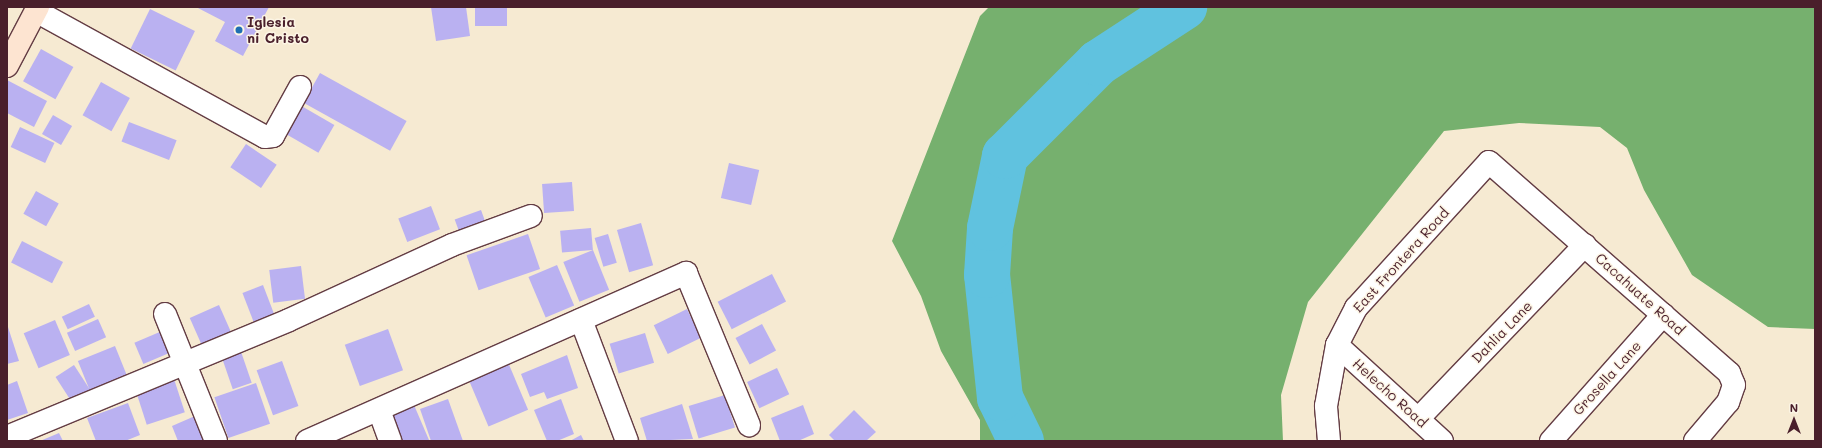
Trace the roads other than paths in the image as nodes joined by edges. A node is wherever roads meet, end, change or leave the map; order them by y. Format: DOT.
graph roads {
  1 [pos="37,9"];
  2 [pos="7,66"];
  3 [pos="300,87"];
  4 [pos="1489,162"];
  5 [pos="531,216"];
  6 [pos="1585,245"];
  7 [pos="164,314"];
  8 [pos="1663,314"];
  9 [pos="581,320"];
  10 [pos="1337,345"];
  11 [pos="183,363"];
  12 [pos="378,410"];
  13 [pos="1418,419"];
  14 [pos="749,425"];
  15 [pos="7,437"];
  16 [pos="216,441"];
  17 [pos="307,441"];
  18 [pos="390,441"];
  19 [pos="627,441"];
  20 [pos="1329,441"];
  21 [pos="1442,441"];
  22 [pos="1551,441"];
  23 [pos="1695,441"];
  1 -- 2 [label="main road"];
  1 -- 3 [label="street"];
  4 -- 6 [label="street, Cacahuate Road"];
  4 -- 10 [label="street, East Frontera Road"];
  5 -- 11 [label="street"];
  6 -- 8 [label="street, Cacahuate Road"];
  6 -- 13 [label="street, Dahlia Lane"];
  7 -- 11 [label="street"];
  8 -- 22 [label="street, Grosella Lane"];
  8 -- 23 [label="street, Cacahuate Road"];
  9 -- 12 [label="street"];
  9 -- 14 [label="street"];
  9 -- 19 [label="street"];
  10 -- 13 [label="street, Helecho Road"];
  10 -- 20 [label="street, East Frontera Road"];
  11 -- 15 [label="street"];
  11 -- 16 [label="street"];
  12 -- 17 [label="street"];
  12 -- 18 [label="street"];
  13 -- 21 [label="street, Helecho Road"];
}
